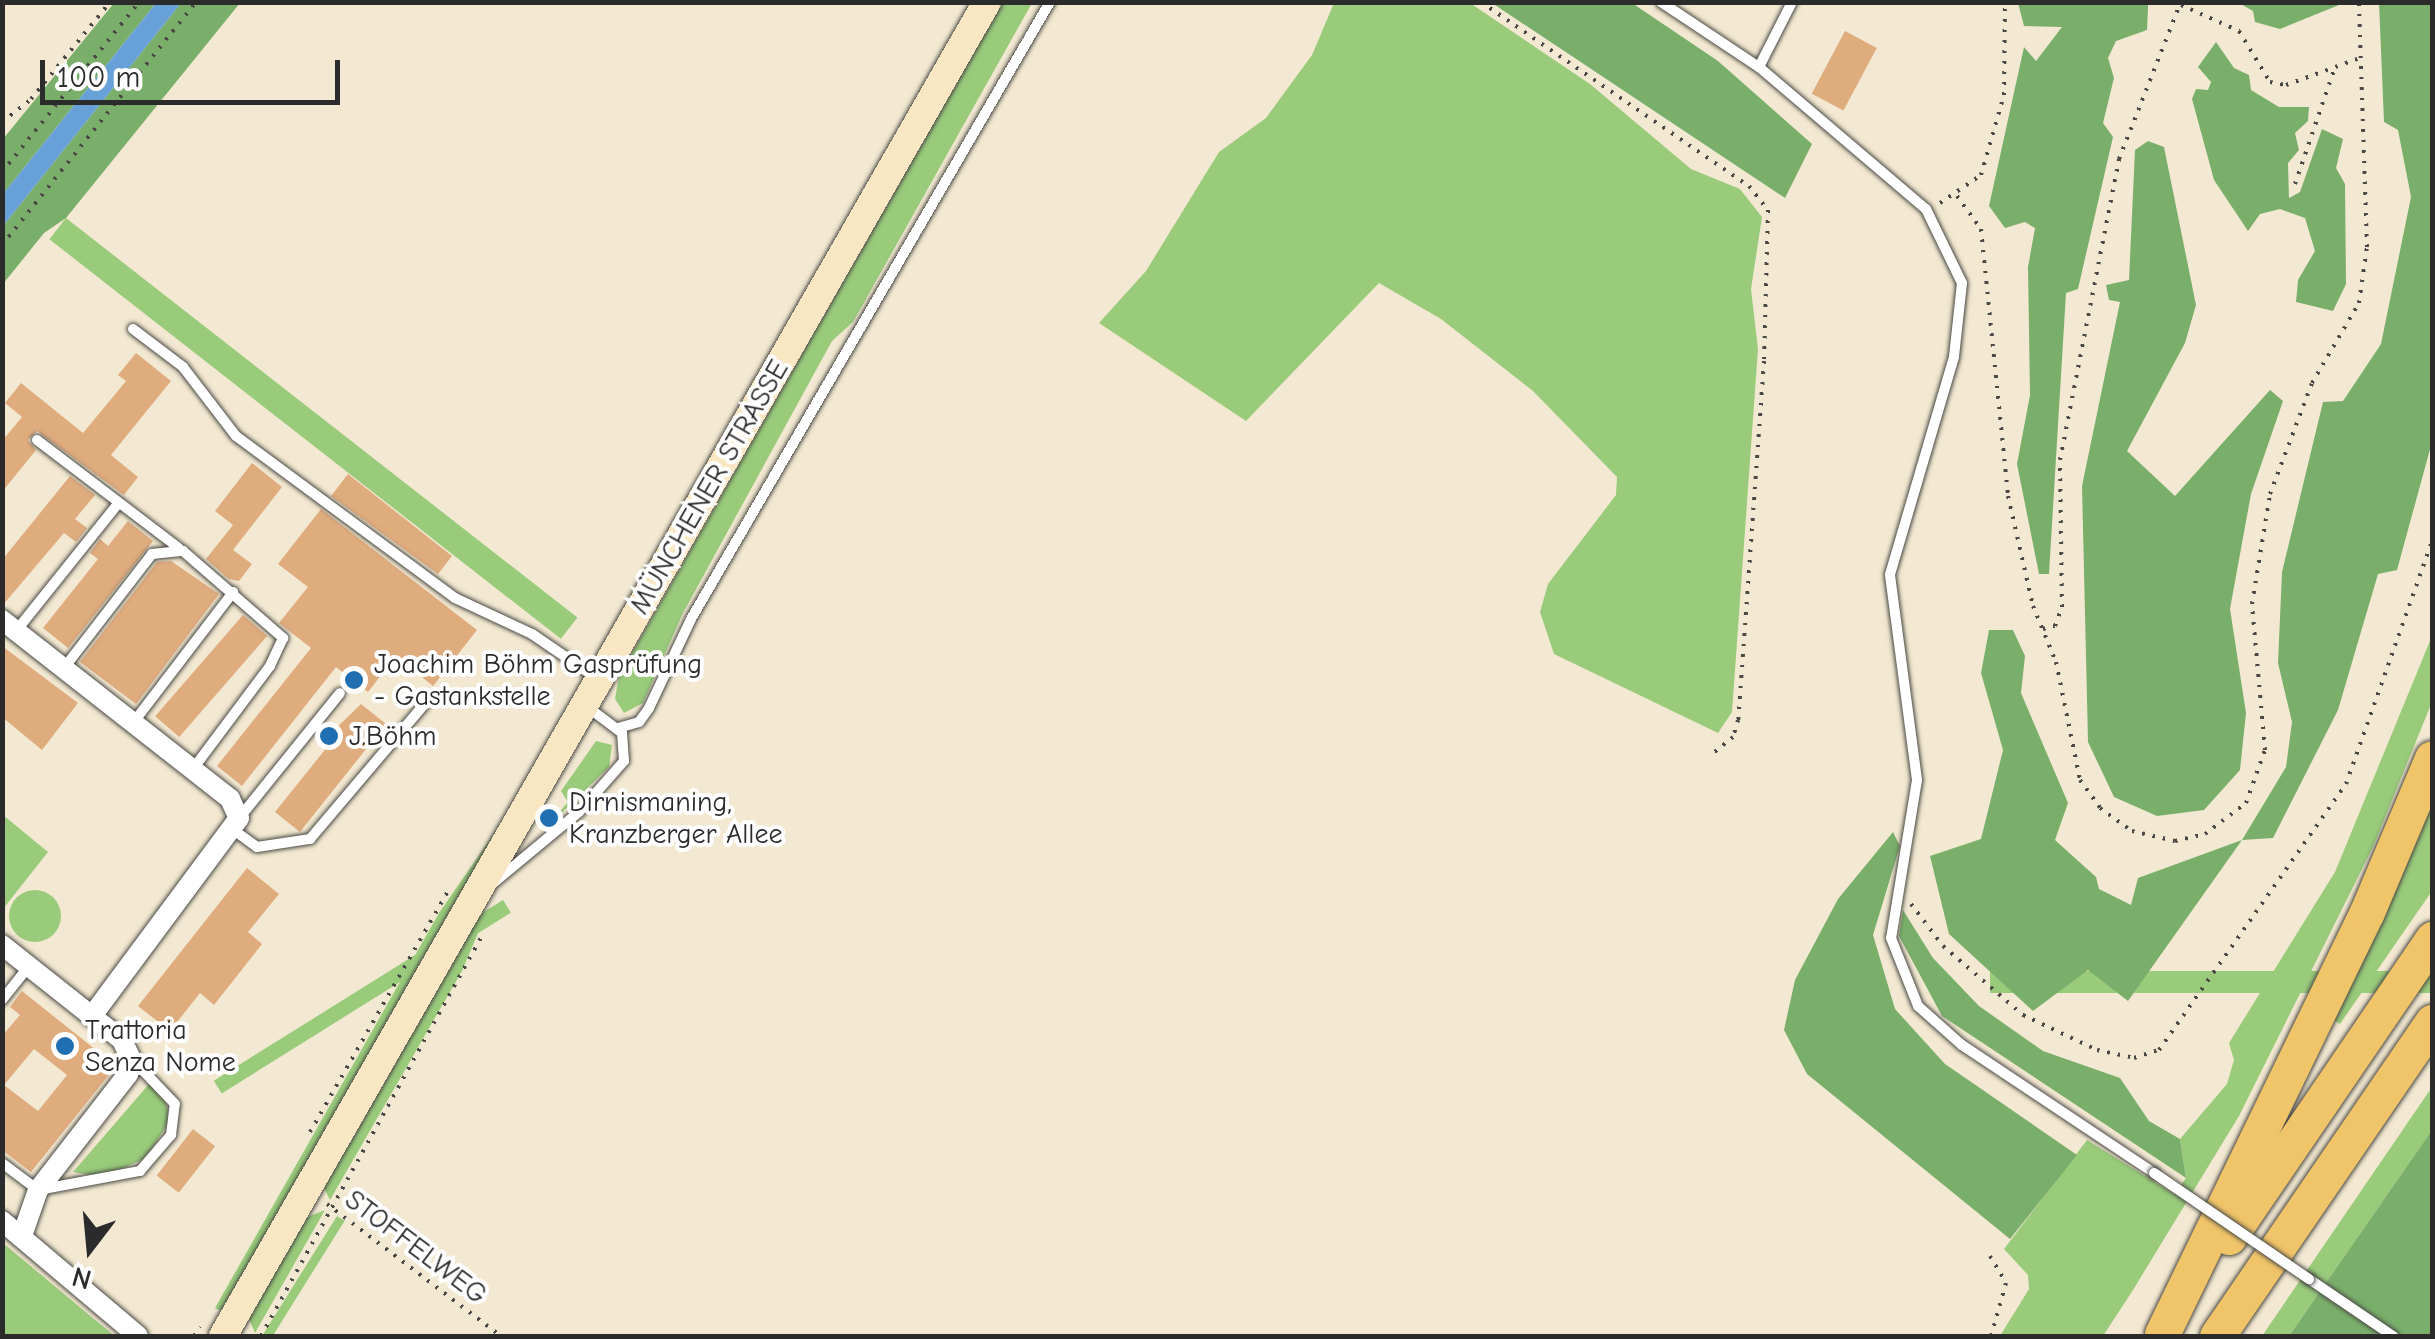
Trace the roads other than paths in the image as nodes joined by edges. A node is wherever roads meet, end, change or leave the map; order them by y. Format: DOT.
graph roads {
  1 [pos="1050,2"];
  2 [pos="1661,2"];
  3 [pos="1792,2"];
  4 [pos="980,5"];
  5 [pos="1760,68"];
  6 [pos="133,330"];
  7 [pos="37,440"];
  8 [pos="116,506"];
  9 [pos="184,552"];
  10 [pos="233,592"];
  11 [pos="10,626"];
  12 [pos="64,668"];
  13 [pos="592,692"];
  14 [pos="340,693"];
  15 [pos="426,702"];
  16 [pos="133,723"];
  17 [pos="618,728"];
  18 [pos="2432,758"];
  19 [pos="192,770"];
  20 [pos="237,825"];
  21 [pos="476,896"];
  22 [pos="2432,940"];
  23 [pos="2,946"];
  24 [pos="29,966"];
  25 [pos="2,1000"];
  26 [pos="92,1016"];
  27 [pos="2432,1022"];
  28 [pos="131,1058"];
  29 [pos="2,1162"];
  30 [pos="38,1190"];
  31 [pos="2,1220"];
  32 [pos="22,1236"];
  33 [pos="2161,1335"];
  34 [pos="138,1336"];
  35 [pos="223,1336"];
  36 [pos="2217,1336"];
  37 [pos="2393,1336"];
  1 -- 17 [label="lane"];
  2 -- 5 [label="lane"];
  3 -- 5 [label="lane"];
  4 -- 13 [label="main road, MÜNCHENER STRASSE"];
  5 -- 37 [label="lane, bridge"];
  6 -- 13 [label="lane"];
  7 -- 8 [label="lane"];
  8 -- 9 [label="lane"];
  8 -- 11 [label="lane"];
  9 -- 10 [label="lane"];
  9 -- 12 [label="lane"];
  10 -- 16 [label="lane"];
  10 -- 19 [label="lane"];
  11 -- 12 [label="street"];
  12 -- 16 [label="street"];
  13 -- 17 [label="lane"];
  13 -- 21 [label="main road, MÜNCHENER STRASSE"];
  14 -- 20 [label="lane"];
  15 -- 20 [label="lane"];
  16 -- 19 [label="street"];
  17 -- 21 [label="lane"];
  18 -- 33 [label="highway"];
  19 -- 20 [label="street"];
  20 -- 26 [label="street"];
  21 -- 35 [label="main road, MÜNCHENER STRASSE"];
  22 -- 33 [label="highway"];
  23 -- 24 [label="street"];
  24 -- 25 [label="lane"];
  24 -- 26 [label="street"];
  26 -- 28 [label="street"];
  27 -- 36 [label="highway"];
  28 -- 30 [label="street"];
  28 -- 30 [label="lane"];
  29 -- 30 [label="lane"];
  30 -- 32 [label="street"];
  31 -- 32 [label="street"];
  32 -- 34 [label="street"];
}
